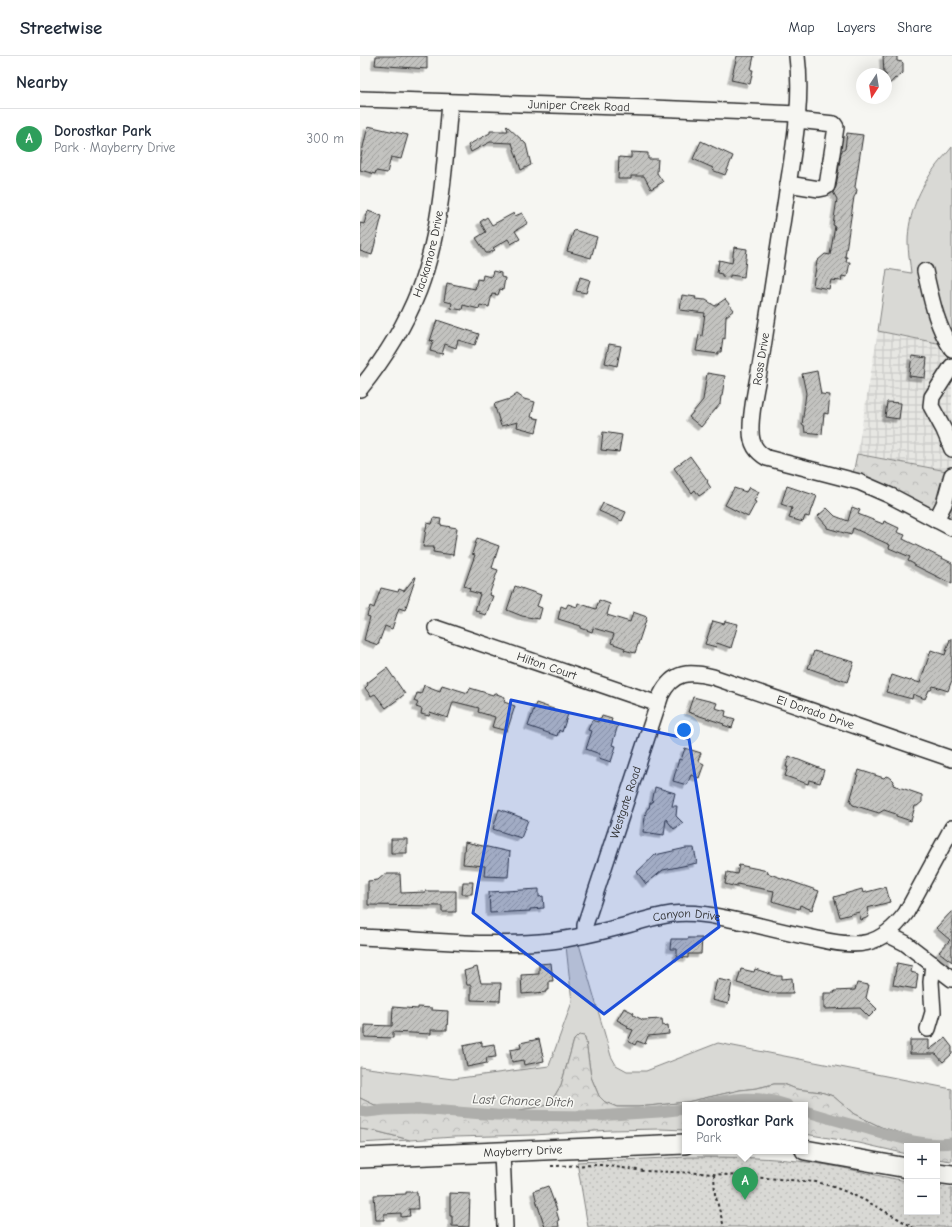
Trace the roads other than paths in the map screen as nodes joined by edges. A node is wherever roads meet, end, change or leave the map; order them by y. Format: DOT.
graph roads {
  1 [pos="797,56"];
  2 [pos="360,99"];
  3 [pos="450,102"];
  4 [pos="797,117"];
  5 [pos="788,184"];
  6 [pos="925,271"];
  7 [pos="952,349"];
  8 [pos="952,366"];
  9 [pos="360,389"];
  10 [pos="952,449"];
  11 [pos="952,475"];
  12 [pos="936,520"];
  13 [pos="952,528"];
  14 [pos="436,628"];
  15 [pos="677,676"];
  16 [pos="658,704"];
  17 [pos="952,759"];
  18 [pos="952,828"];
  19 [pos="887,934"];
  20 [pos="585,935"];
  21 [pos="360,937"];
  22 [pos="933,964"];
  23 [pos="952,980"];
  24 [pos="928,1029"];
  25 [pos="682,1144"];
  26 [pos="808,1151"];
  27 [pos="502,1152"];
  28 [pos="360,1158"];
  29 [pos="904,1167"];
  30 [pos="940,1173"];
  31 [pos="952,1175"];
  32 [pos="505,1227"];
  1 -- 4 [label="street, Ross Drive"];
  2 -- 3 [label="street, Juniper Creek Road"];
  3 -- 4 [label="street, Juniper Creek Road"];
  3 -- 9 [label="street, Hackamore Drive"];
  4 -- 5 [label="street, Ross Drive"];
  4 -- 5 [label="street, Juniper Creek Road"];
  5 -- 12 [label="street, Ross Drive"];
  6 -- 7 [label="street"];
  8 -- 10 [label="street"];
  11 -- 12 [label="street"];
  12 -- 13 [label="street, Ross Drive"];
  14 -- 16 [label="street, Hilton Court"];
  15 -- 16 [label="street, Westgate Road"];
  15 -- 17 [label="street, El Dorado Drive"];
  16 -- 20 [label="street, Westgate Road"];
  18 -- 19 [label="street, Canyon Drive"];
  19 -- 20 [label="street, Canyon Drive"];
  19 -- 22 [label="street"];
  20 -- 21 [label="street, Canyon Drive"];
  22 -- 23 [label="street"];
  22 -- 24 [label="street"];
  25 -- 27 [label="main road, Mayberry Drive"];
  26 -- 29 [label="main road"];
  27 -- 28 [label="main road, Mayberry Drive"];
  27 -- 32 [label="street"];
  30 -- 31 [label="main road"];
}
